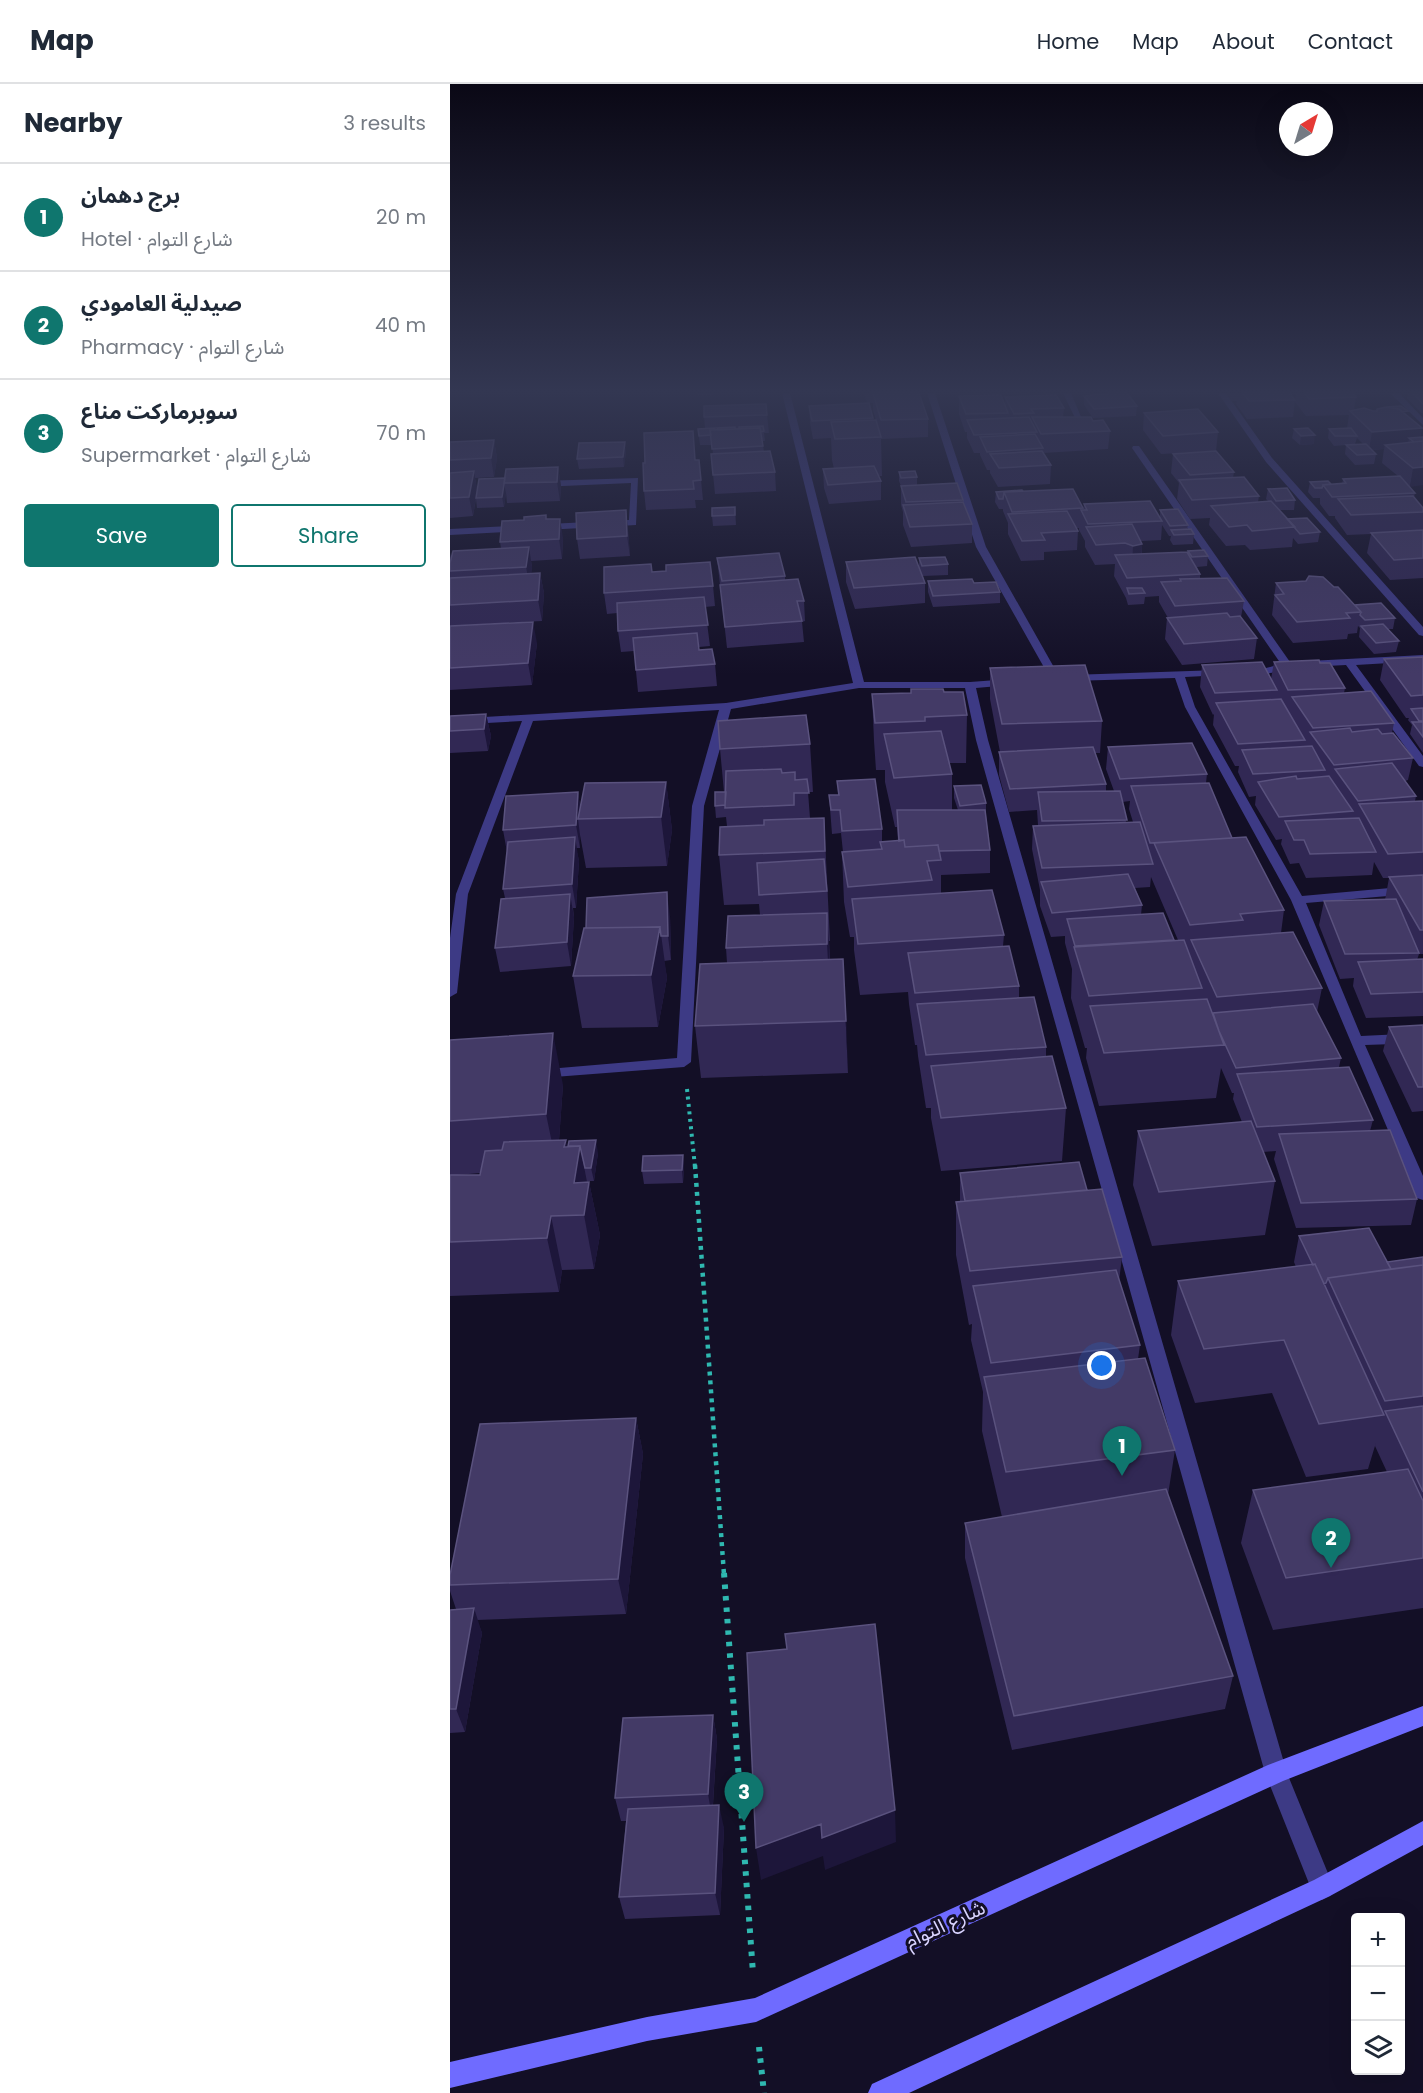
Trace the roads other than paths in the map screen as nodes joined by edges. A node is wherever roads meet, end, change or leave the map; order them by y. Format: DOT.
graph roads {
  1 [pos="635,487"];
  2 [pos="809,487"];
  3 [pos="961,487"];
  4 [pos="1163,487"];
  5 [pos="1293,487"];
  6 [pos="450,532"];
  7 [pos="1423,633"];
  8 [pos="1423,658"];
  9 [pos="1349,662"];
  10 [pos="1287,665"];
  11 [pos="1179,674"];
  12 [pos="1023,681"];
  13 [pos="859,685"];
  14 [pos="970,685"];
  15 [pos="726,706"];
  16 [pos="530,717"];
  17 [pos="450,722"];
  18 [pos="1423,764"];
  19 [pos="1423,889"];
  20 [pos="456,894"];
  21 [pos="1298,900"];
  22 [pos="450,993"];
  23 [pos="1423,1038"];
  24 [pos="1356,1041"];
  25 [pos="532,1074"];
  26 [pos="1423,1194"];
  27 [pos="1423,1716"];
  28 [pos="1276,1773"];
  29 [pos="1423,1832"];
  30 [pos="1322,1888"];
  31 [pos="450,2075"];
  32 [pos="881,2093"];
  1 -- 6 [label="street"];
  2 -- 13 [label="street"];
  3 -- 11 [label="street"];
  4 -- 10 [label="street"];
  5 -- 7 [label="street"];
  8 -- 9 [label="street"];
  9 -- 10 [label="street"];
  9 -- 18 [label="street"];
  10 -- 11 [label="street"];
  11 -- 21 [label="street"];
  12 -- 14 [label="street"];
  13 -- 14 [label="street"];
  13 -- 15 [label="street"];
  14 -- 28 [label="street"];
  15 -- 16 [label="street"];
  15 -- 25 [label="street"];
  16 -- 17 [label="street"];
  16 -- 20 [label="street"];
  19 -- 21 [label="street"];
  20 -- 22 [label="street"];
  21 -- 24 [label="street"];
  23 -- 24 [label="street"];
  24 -- 26 [label="street"];
  27 -- 28 [label="main road, شارع التوام"];
  28 -- 30 [label="street"];
  28 -- 31 [label="main road, شارع التوام"];
  29 -- 30 [label="main road"];
  30 -- 32 [label="main road"];
}
